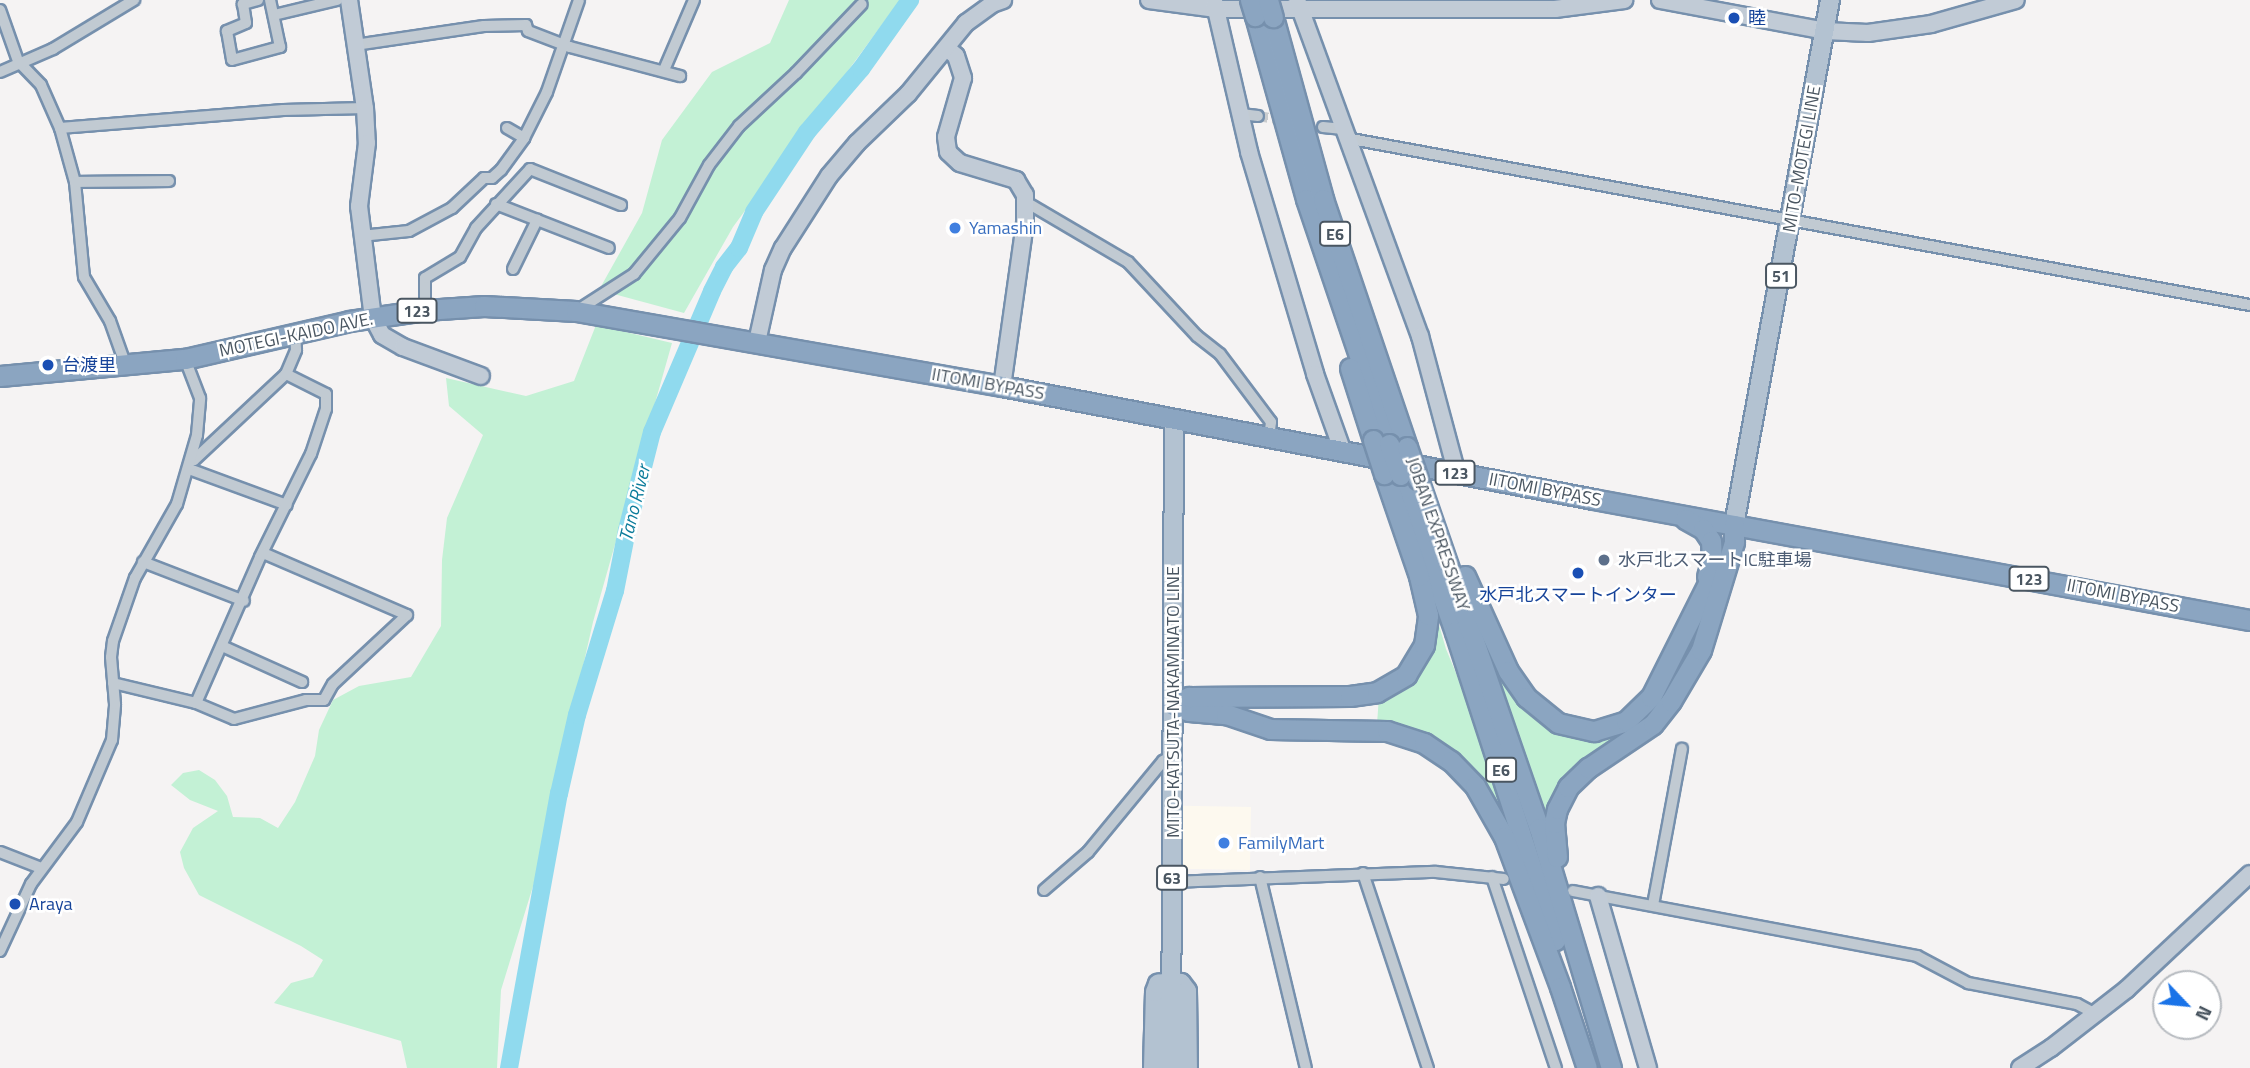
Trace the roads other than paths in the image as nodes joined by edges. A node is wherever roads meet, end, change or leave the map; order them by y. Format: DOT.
graph roads {
  1 [pos="134,0"];
  2 [pos="258,0"];
  3 [pos="270,0"];
  4 [pos="337,0"];
  5 [pos="349,0"];
  6 [pos="579,0"];
  7 [pos="694,0"];
  8 [pos="1003,0"];
  9 [pos="1149,0"];
  10 [pos="1624,0"];
  11 [pos="1660,0"];
  12 [pos="1830,0"];
  13 [pos="2016,0"];
  14 [pos="1599,1"];
  15 [pos="862,4"];
  16 [pos="1298,4"];
  17 [pos="1215,5"];
  18 [pos="0,10"];
  19 [pos="1264,12"];
  20 [pos="274,15"];
  21 [pos="1825,31"];
  22 [pos="565,44"];
  23 [pos="355,45"];
  24 [pos="947,48"];
  25 [pos="22,64"];
  26 [pos="664,70"];
  27 [pos="0,72"];
  28 [pos="680,76"];
  29 [pos="365,108"];
  30 [pos="1241,114"];
  31 [pos="1258,116"];
  32 [pos="1323,127"];
  33 [pos="60,128"];
  34 [pos="507,128"];
  35 [pos="1344,134"];
  36 [pos="524,138"];
  37 [pos="169,181"];
  38 [pos="75,182"];
  39 [pos="1026,202"];
  40 [pos="496,204"];
  41 [pos="621,205"];
  42 [pos="537,220"];
  43 [pos="1791,220"];
  44 [pos="361,236"];
  45 [pos="609,248"];
  46 [pos="513,269"];
  47 [pos="2250,305"];
  48 [pos="425,310"];
  49 [pos="576,311"];
  50 [pos="373,318"];
  51 [pos="295,333"];
  52 [pos="757,342"];
  53 [pos="185,359"];
  54 [pos="126,366"];
  55 [pos="286,374"];
  56 [pos="0,376"];
  57 [pos="481,376"];
  58 [pos="1002,386"];
  59 [pos="1174,419"];
  60 [pos="1269,438"];
  61 [pos="1397,446"];
  62 [pos="1343,452"];
  63 [pos="190,464"];
  64 [pos="1457,474"];
  65 [pos="1408,477"];
  66 [pos="288,505"];
  67 [pos="1673,514"];
  68 [pos="1734,525"];
  69 [pos="263,552"];
  70 [pos="143,562"];
  71 [pos="1705,591"];
  72 [pos="244,601"];
  73 [pos="2250,620"];
  74 [pos="222,646"];
  75 [pos="302,682"];
  76 [pos="113,683"];
  77 [pos="195,703"];
  78 [pos="1173,705"];
  79 [pos="1682,750"];
  80 [pos="1173,755"];
  81 [pos="0,852"];
  82 [pos="41,868"];
  83 [pos="1363,873"];
  84 [pos="2250,874"];
  85 [pos="1260,877"];
  86 [pos="1492,877"];
  87 [pos="1504,879"];
  88 [pos="1172,882"];
  89 [pos="1044,890"];
  90 [pos="1573,891"];
  91 [pos="1598,897"];
  92 [pos="1653,905"];
  93 [pos="0,951"];
  94 [pos="1171,982"];
  95 [pos="2096,1014"];
  96 [pos="1153,1068"];
  97 [pos="1171,1068"];
  98 [pos="1188,1068"];
  99 [pos="1306,1068"];
  100 [pos="1428,1068"];
  101 [pos="1556,1068"];
  102 [pos="1587,1068"];
  103 [pos="1593,1068"];
  104 [pos="1611,1068"];
  105 [pos="1618,1068"];
  106 [pos="1648,1068"];
  107 [pos="2020,1068"];
  1 -- 25 [label="street"];
  2 -- 20 [label="street"];
  3 -- 20 [label="street"];
  4 -- 20 [label="street"];
  5 -- 23 [label="street"];
  6 -- 22 [label="street"];
  7 -- 26 [label="street"];
  8 -- 24 [label="street"];
  9 -- 17 [label="street"];
  10 -- 14 [label="street"];
  11 -- 21 [label="street"];
  12 -- 21 [label="main road, MITO-MOTEGI LINE / 51"];
  13 -- 21 [label="street"];
  14 -- 16 [label="street"];
  15 -- 49 [label="street"];
  16 -- 17 [label="street"];
  16 -- 35 [label="street"];
  17 -- 30 [label="street"];
  18 -- 25 [label="street"];
  19 -- 61 [label="highway"];
  19 -- 61 [label="highway"];
  21 -- 43 [label="main road, MITO-MOTEGI LINE / 51"];
  22 -- 23 [label="street"];
  22 -- 26 [label="street"];
  22 -- 36 [label="street"];
  23 -- 29 [label="street"];
  24 -- 39 [label="street"];
  24 -- 52 [label="street"];
  25 -- 27 [label="street"];
  25 -- 33 [label="street"];
  26 -- 28 [label="street"];
  29 -- 33 [label="street"];
  29 -- 44 [label="street"];
  30 -- 31 [label="street"];
  30 -- 62 [label="street"];
  32 -- 35 [label="street"];
  33 -- 38 [label="street"];
  34 -- 36 [label="street"];
  35 -- 43 [label="street"];
  35 -- 64 [label="street"];
  36 -- 44 [label="street"];
  37 -- 38 [label="street"];
  38 -- 54 [label="street"];
  39 -- 58 [label="street"];
  39 -- 60 [label="street"];
  40 -- 41 [label="street"];
  40 -- 42 [label="street"];
  40 -- 48 [label="street"];
  42 -- 45 [label="street"];
  42 -- 46 [label="street"];
  43 -- 47 [label="street"];
  43 -- 68 [label="main road, MITO-MOTEGI LINE / 51"];
  44 -- 50 [label="street"];
  48 -- 49 [label="highway, MOTEGI-KAIDO AVE. / 123"];
  48 -- 50 [label="highway, MOTEGI-KAIDO AVE. / 123"];
  49 -- 52 [label="highway, MOTEGI-KAIDO AVE. / 123"];
  50 -- 51 [label="highway, MOTEGI-KAIDO AVE. / 123"];
  50 -- 57 [label="street"];
  51 -- 53 [label="highway, MOTEGI-KAIDO AVE. / 123"];
  51 -- 55 [label="street"];
  52 -- 58 [label="highway, IITOMI BYPASS / 123"];
  53 -- 54 [label="highway, MOTEGI-KAIDO AVE. / 123"];
  53 -- 63 [label="street"];
  54 -- 56 [label="highway, MOTEGI-KAIDO AVE. / 123"];
  55 -- 63 [label="street"];
  55 -- 66 [label="street"];
  58 -- 59 [label="highway, IITOMI BYPASS / 123"];
  59 -- 60 [label="highway, IITOMI BYPASS / 123"];
  59 -- 78 [label="main road, MITO-KATSUTA-NAKAMINATO LINE / 63"];
  60 -- 62 [label="highway, IITOMI BYPASS / 123"];
  61 -- 65 [label="highway, bridge"];
  61 -- 65 [label="highway"];
  62 -- 64 [label="highway, IITOMI BYPASS / 123"];
  63 -- 66 [label="street"];
  63 -- 70 [label="street"];
  64 -- 67 [label="highway, IITOMI BYPASS / 123"];
  65 -- 71 [label="highway"];
  65 -- 78 [label="highway"];
  65 -- 103 [label="highway, JOBAN EXPRESSWAY / E6"];
  65 -- 104 [label="highway, JOBAN EXPRESSWAY / E6"];
  66 -- 69 [label="street"];
  67 -- 68 [label="highway, IITOMI BYPASS / 123"];
  67 -- 71 [label="highway"];
  68 -- 71 [label="highway"];
  68 -- 73 [label="highway, IITOMI BYPASS / 123"];
  68 -- 105 [label="highway"];
  69 -- 72 [label="street"];
  69 -- 77 [label="street"];
  70 -- 72 [label="street"];
  70 -- 76 [label="street"];
  72 -- 74 [label="street"];
  74 -- 75 [label="street"];
  74 -- 77 [label="street"];
  76 -- 77 [label="street"];
  76 -- 82 [label="street"];
  78 -- 80 [label="main road, MITO-KATSUTA-NAKAMINATO LINE / 63"];
  78 -- 102 [label="highway"];
  79 -- 92 [label="street"];
  80 -- 88 [label="main road, MITO-KATSUTA-NAKAMINATO LINE / 63"];
  80 -- 89 [label="street"];
  81 -- 82 [label="street"];
  82 -- 93 [label="street"];
  83 -- 85 [label="street"];
  83 -- 86 [label="street"];
  83 -- 100 [label="street"];
  84 -- 95 [label="street"];
  85 -- 88 [label="street"];
  85 -- 99 [label="street"];
  86 -- 87 [label="street"];
  86 -- 101 [label="street"];
  88 -- 94 [label="main road, MITO-KATSUTA-NAKAMINATO LINE / 63"];
  90 -- 91 [label="street"];
  91 -- 92 [label="street"];
  91 -- 106 [label="street"];
  92 -- 95 [label="street"];
  94 -- 96 [label="main road"];
  94 -- 97 [label="main road, MITO-KATSUTA-NAKAMINATO LINE / 63"];
  94 -- 98 [label="main road"];
  95 -- 107 [label="street"];
}
